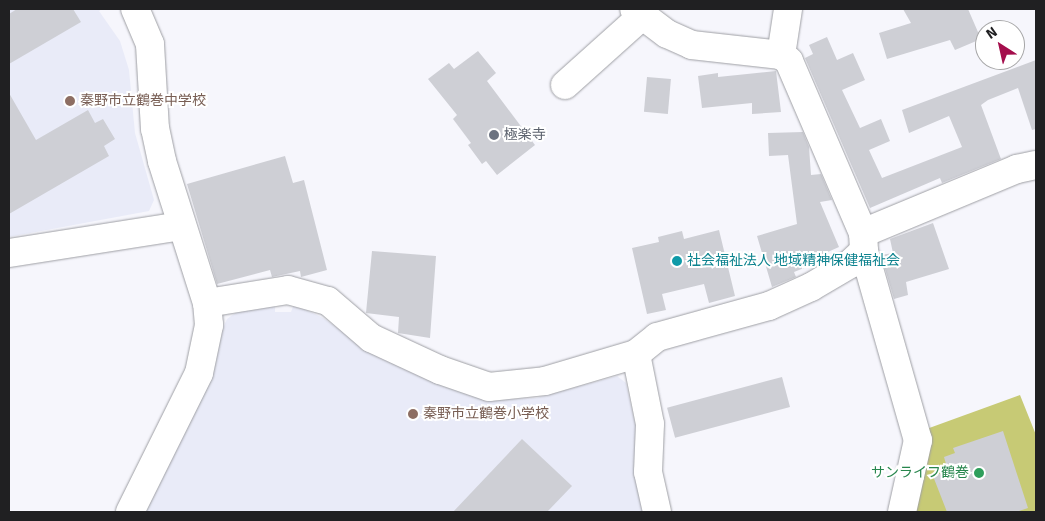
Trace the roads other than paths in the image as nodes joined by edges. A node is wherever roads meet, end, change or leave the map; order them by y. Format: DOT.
graph roads {
  1 [pos="136,9"];
  2 [pos="788,9"];
  3 [pos="638,13"];
  4 [pos="782,55"];
  5 [pos="565,85"];
  6 [pos="1036,165"];
  7 [pos="181,226"];
  8 [pos="864,242"];
  9 [pos="9,253"];
  10 [pos="207,304"];
  11 [pos="636,354"];
  12 [pos="130,512"];
  13 [pos="657,512"];
  14 [pos="902,512"];
  1 -- 7 [label="street"];
  2 -- 4 [label="street"];
  3 -- 4 [label="street"];
  3 -- 5 [label="street"];
  4 -- 8 [label="street"];
  6 -- 8 [label="street"];
  7 -- 9 [label="street"];
  7 -- 10 [label="street"];
  8 -- 11 [label="street"];
  8 -- 14 [label="street"];
  10 -- 11 [label="street"];
  10 -- 12 [label="street"];
  11 -- 13 [label="street"];
}
